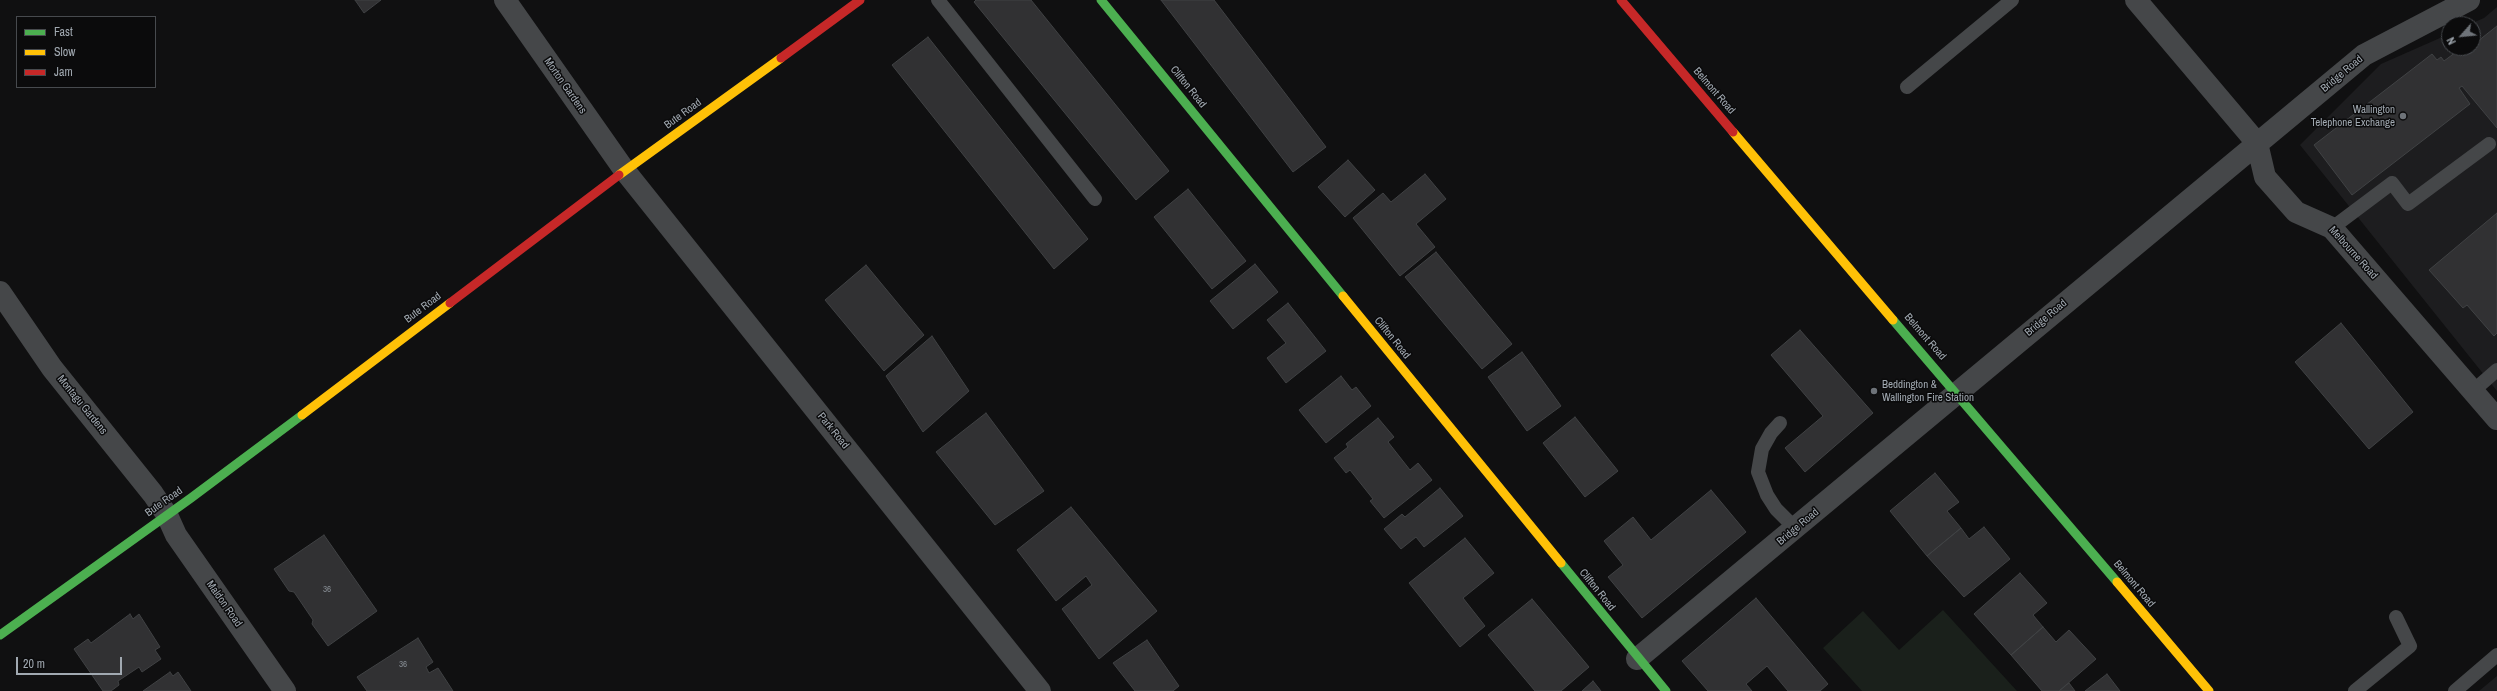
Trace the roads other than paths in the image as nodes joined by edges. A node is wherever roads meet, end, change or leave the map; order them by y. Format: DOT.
graph roads {
  1 [pos="505,0"];
  2 [pos="860,0"];
  3 [pos="938,0"];
  4 [pos="1101,0"];
  5 [pos="1620,0"];
  6 [pos="2012,0"];
  7 [pos="2136,0"];
  8 [pos="2469,0"];
  9 [pos="1907,87"];
  10 [pos="2257,143"];
  11 [pos="2489,144"];
  12 [pos="625,171"];
  13 [pos="1095,199"];
  14 [pos="2330,227"];
  15 [pos="0,292"];
  16 [pos="2497,370"];
  17 [pos="2473,391"];
  18 [pos="1957,392"];
  19 [pos="2497,419"];
  20 [pos="1780,423"];
  21 [pos="167,515"];
  22 [pos="1796,529"];
  23 [pos="2396,617"];
  24 [pos="0,635"];
  25 [pos="2497,655"];
  26 [pos="1637,658"];
  27 [pos="285,691"];
  28 [pos="1040,691"];
  29 [pos="1666,691"];
  30 [pos="2209,691"];
  31 [pos="2355,691"];
  32 [pos="2456,691"];
  1 -- 12 [label="street, Morton Gardens"];
  2 -- 12 [label="street, Bute Road"];
  3 -- 13 [label="lane"];
  4 -- 26 [label="street, Clifton Road"];
  5 -- 18 [label="street, Belmont Road"];
  6 -- 9 [label="lane"];
  7 -- 10 [label="street, Melbourne Road"];
  8 -- 10 [label="street, Bridge Road"];
  10 -- 14 [label="street, Melbourne Road"];
  10 -- 18 [label="street, Bridge Road"];
  11 -- 14 [label="lane"];
  12 -- 21 [label="street, Bute Road"];
  12 -- 28 [label="street, Park Road"];
  14 -- 17 [label="street, Melbourne Road"];
  15 -- 21 [label="street, Montagu Gardens"];
  16 -- 17 [label="lane"];
  17 -- 19 [label="street, Melbourne Road"];
  18 -- 22 [label="street, Bridge Road"];
  18 -- 30 [label="street, Belmont Road"];
  20 -- 22 [label="lane"];
  21 -- 24 [label="street, Bute Road"];
  21 -- 27 [label="street, Maldon Road"];
  22 -- 26 [label="street, Bridge Road"];
  23 -- 31 [label="lane"];
  25 -- 32 [label="lane"];
  26 -- 29 [label="street, Clifton Road"];
}
